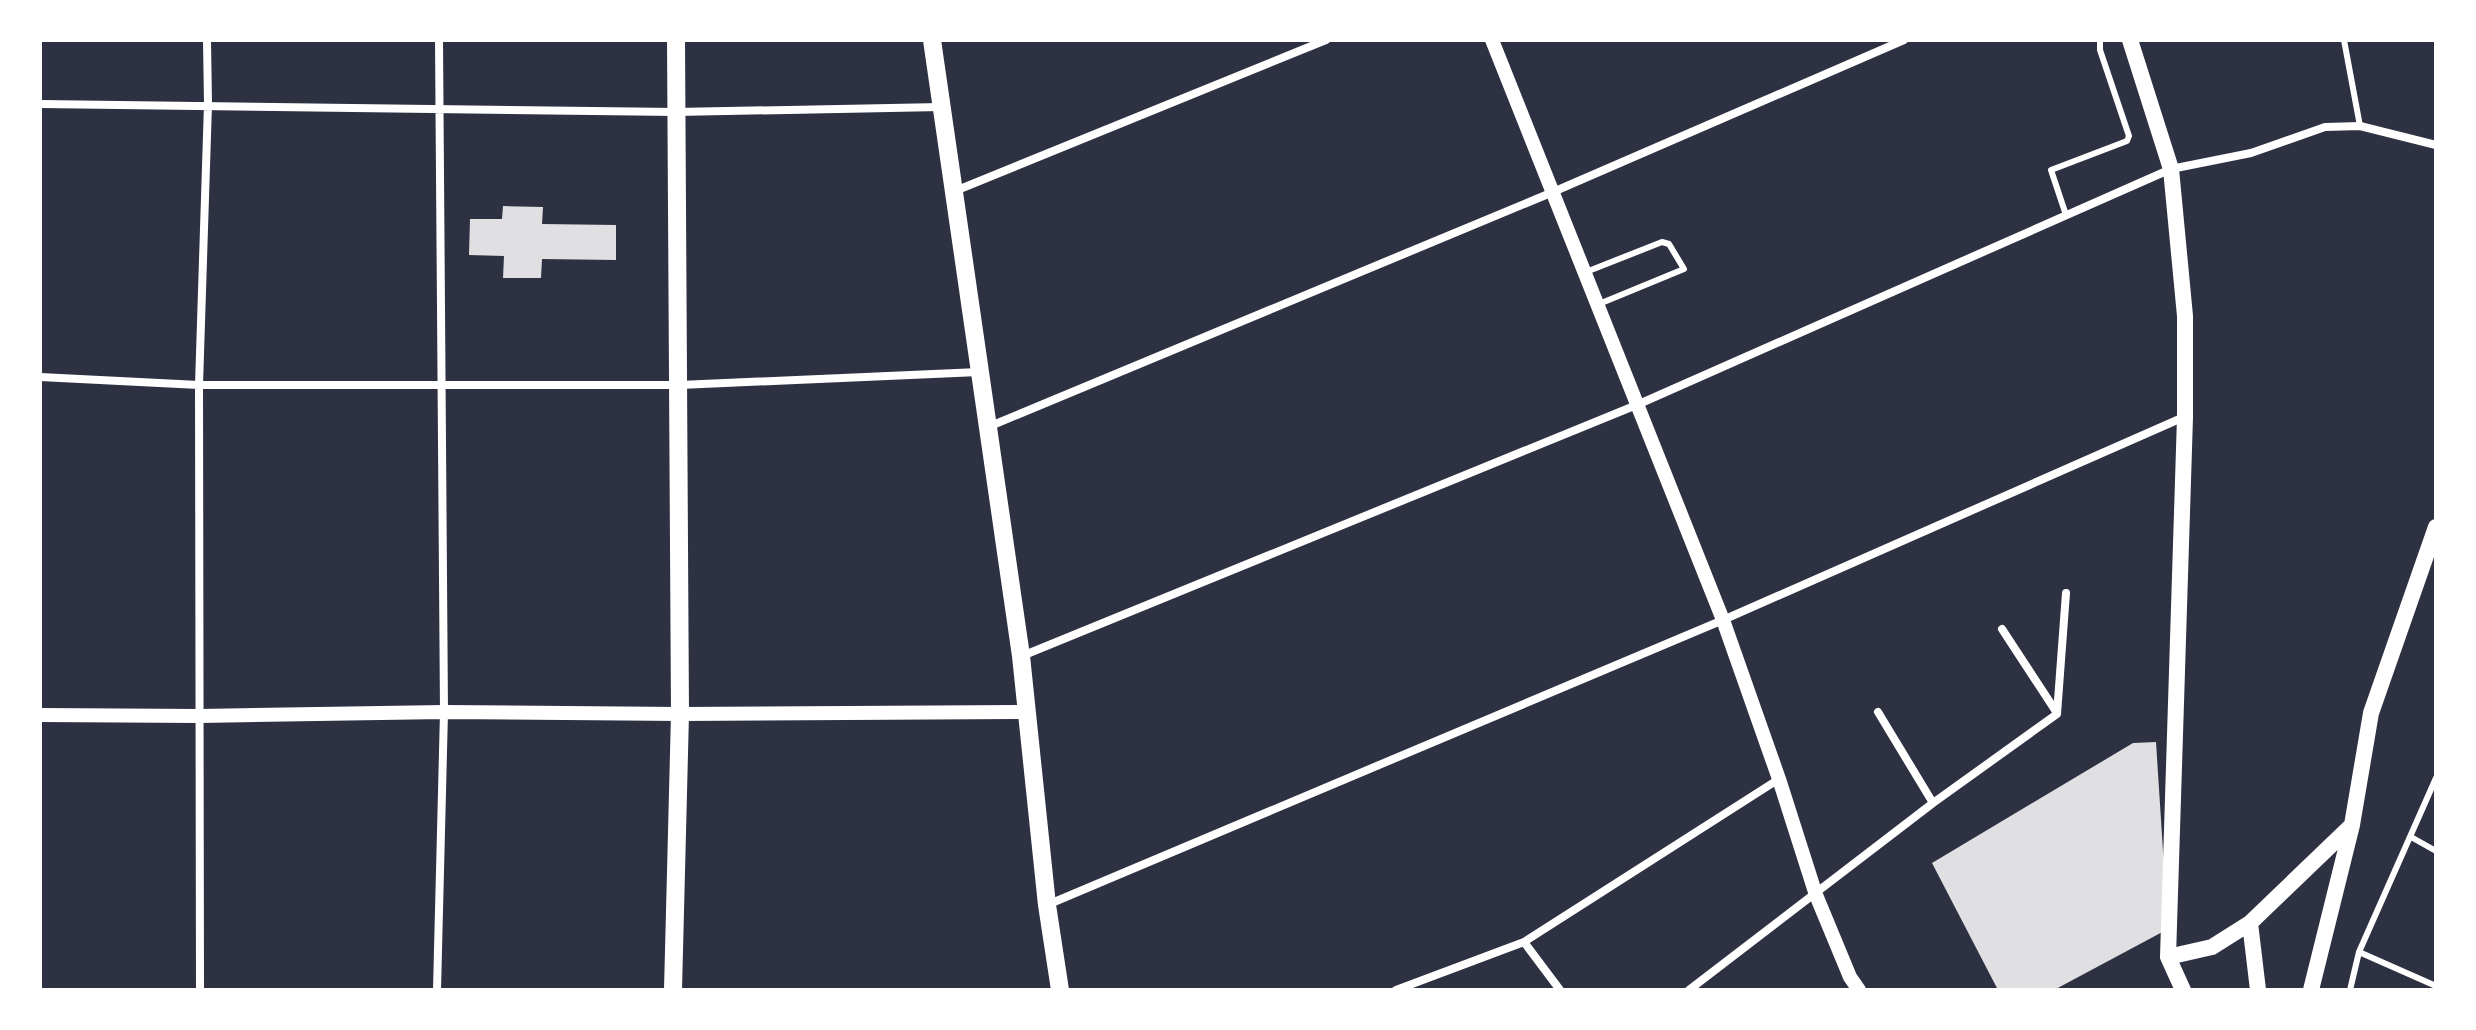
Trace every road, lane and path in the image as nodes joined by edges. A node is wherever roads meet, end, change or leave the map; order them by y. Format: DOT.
graph roads {
  1 [pos="207,40"];
  2 [pos="439,40"];
  3 [pos="676,40"];
  4 [pos="932,40"];
  5 [pos="1326,40"];
  6 [pos="1492,40"];
  7 [pos="1904,40"];
  8 [pos="2100,40"];
  9 [pos="2130,40"];
  10 [pos="2344,40"];
  11 [pos="40,104"];
  12 [pos="208,104"];
  13 [pos="439,107"];
  14 [pos="941,107"];
  15 [pos="676,112"];
  16 [pos="2360,126"];
  17 [pos="2436,145"];
  18 [pos="2171,169"];
  19 [pos="955,191"];
  20 [pos="1553,192"];
  21 [pos="2066,215"];
  22 [pos="1586,272"];
  23 [pos="1599,304"];
  24 [pos="981,372"];
  25 [pos="40,377"];
  26 [pos="199,385"];
  27 [pos="443,385"];
  28 [pos="680,385"];
  29 [pos="1639,404"];
  30 [pos="2185,417"];
  31 [pos="988,427"];
  32 [pos="2436,527"];
  33 [pos="2066,593"];
  34 [pos="1723,620"];
  35 [pos="2002,629"];
  36 [pos="1021,656"];
  37 [pos="444,712"];
  38 [pos="1026,712"];
  39 [pos="1878,712"];
  40 [pos="680,714"];
  41 [pos="2057,714"];
  42 [pos="40,715"];
  43 [pos="200,716"];
  44 [pos="2436,778"];
  45 [pos="1779,779"];
  46 [pos="1933,803"];
  47 [pos="2352,825"];
  48 [pos="2411,837"];
  49 [pos="2436,851"];
  50 [pos="1816,895"];
  51 [pos="1047,905"];
  52 [pos="2250,923"];
  53 [pos="1524,942"];
  54 [pos="2359,952"];
  55 [pos="2168,957"];
  56 [pos="2436,986"];
  57 [pos="200,990"];
  58 [pos="437,990"];
  59 [pos="673,990"];
  60 [pos="1060,990"];
  61 [pos="1396,990"];
  62 [pos="1560,990"];
  63 [pos="1689,990"];
  64 [pos="1859,990"];
  65 [pos="2182,990"];
  66 [pos="2258,990"];
  67 [pos="2311,990"];
  68 [pos="2350,990"];
  1 -- 12 [label="street"];
  2 -- 13 [label="street"];
  3 -- 15 [label="main road"];
  4 -- 14 [label="main road"];
  5 -- 19 [label="street"];
  6 -- 20 [label="street"];
  7 -- 20 [label="street"];
  8 -- 21 [label="lane"];
  9 -- 18 [label="main road"];
  10 -- 16 [label="lane"];
  11 -- 12 [label="street"];
  12 -- 13 [label="street"];
  12 -- 26 [label="street"];
  13 -- 15 [label="street"];
  13 -- 27 [label="street"];
  14 -- 15 [label="street"];
  14 -- 19 [label="main road"];
  15 -- 28 [label="main road"];
  16 -- 17 [label="street"];
  16 -- 18 [label="street"];
  18 -- 21 [label="street"];
  18 -- 30 [label="main road"];
  19 -- 24 [label="main road"];
  20 -- 22 [label="street"];
  20 -- 31 [label="street"];
  21 -- 29 [label="street"];
  22 -- 23 [label="street"];
  22 -- 23 [label="lane"];
  23 -- 29 [label="street"];
  24 -- 28 [label="street"];
  24 -- 31 [label="main road"];
  25 -- 26 [label="street"];
  26 -- 27 [label="street"];
  26 -- 43 [label="street"];
  27 -- 28 [label="street"];
  27 -- 37 [label="street"];
  28 -- 40 [label="main road"];
  29 -- 34 [label="street"];
  29 -- 36 [label="street"];
  30 -- 34 [label="street"];
  30 -- 55 [label="main road"];
  31 -- 36 [label="main road"];
  32 -- 47 [label="main road"];
  33 -- 41 [label="street"];
  34 -- 45 [label="street"];
  34 -- 51 [label="street"];
  35 -- 41 [label="street"];
  36 -- 38 [label="main road"];
  37 -- 40 [label="street"];
  37 -- 43 [label="street"];
  37 -- 58 [label="street"];
  38 -- 40 [label="street"];
  38 -- 51 [label="main road"];
  39 -- 46 [label="street"];
  40 -- 59 [label="main road"];
  41 -- 46 [label="street"];
  42 -- 43 [label="street"];
  43 -- 57 [label="street"];
  44 -- 48 [label="lane"];
  45 -- 50 [label="street"];
  45 -- 53 [label="street"];
  46 -- 50 [label="street"];
  47 -- 52 [label="main road"];
  47 -- 67 [label="main road"];
  48 -- 49 [label="lane"];
  48 -- 54 [label="lane"];
  50 -- 63 [label="street"];
  50 -- 64 [label="street"];
  51 -- 60 [label="main road"];
  52 -- 55 [label="main road"];
  52 -- 66 [label="main road"];
  53 -- 61 [label="street"];
  53 -- 62 [label="street"];
  54 -- 56 [label="lane"];
  54 -- 68 [label="lane"];
  55 -- 65 [label="main road"];
}
